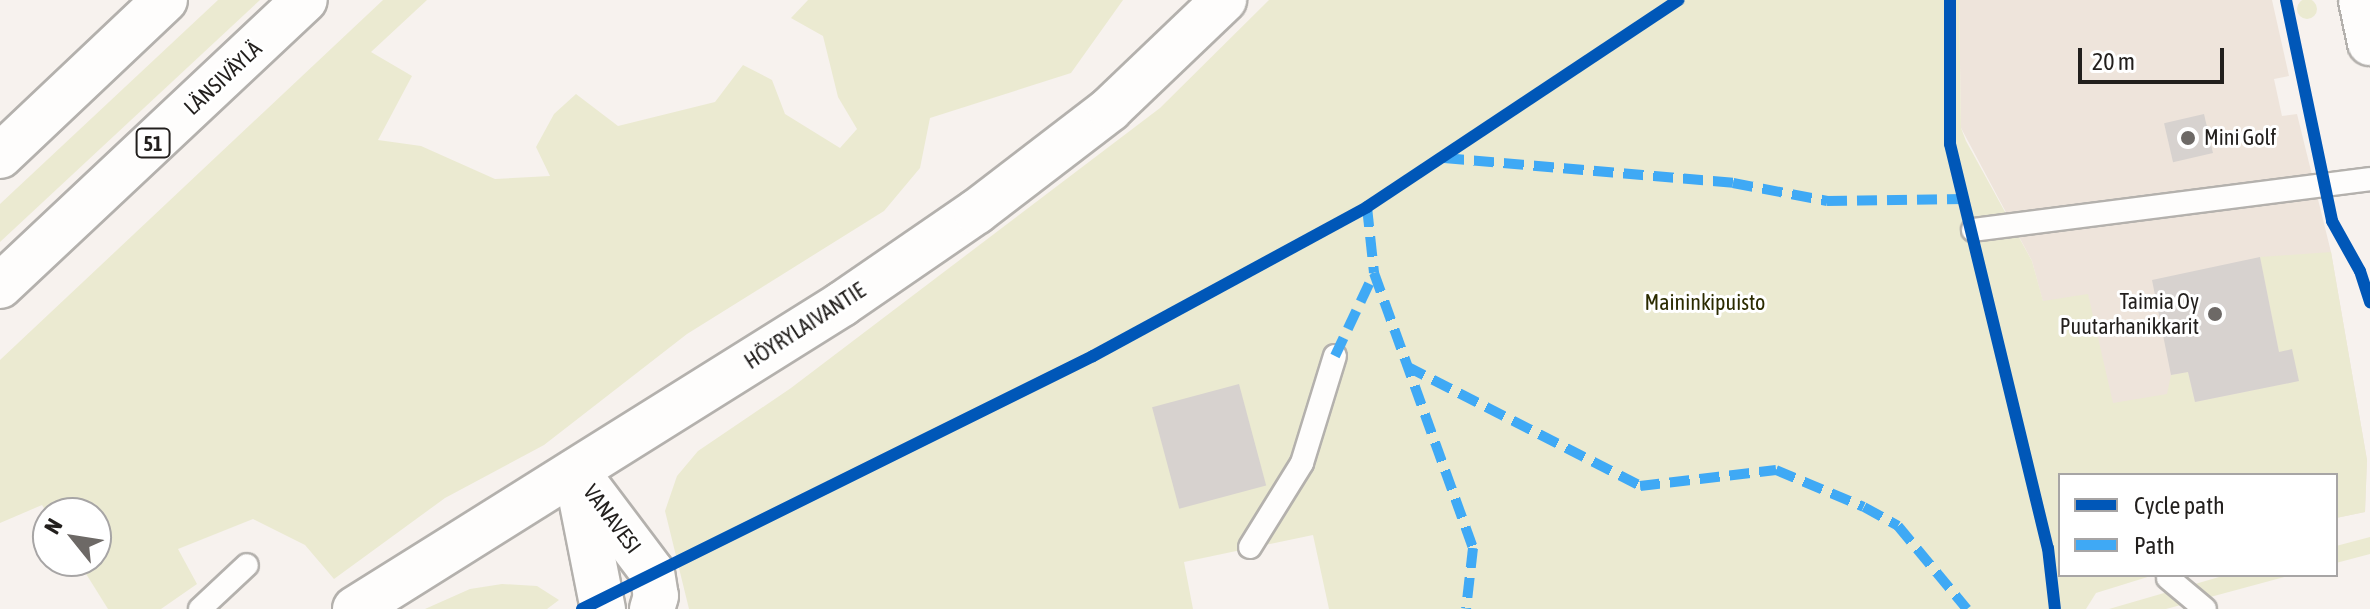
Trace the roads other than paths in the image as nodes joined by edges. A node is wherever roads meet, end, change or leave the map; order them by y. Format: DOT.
graph roads {
  1 [pos="165,0"];
  2 [pos="305,0"];
  3 [pos="1224,0"];
  4 [pos="2361,0"];
  5 [pos="2370,43"];
  6 [pos="0,156"];
  7 [pos="2370,179"];
  8 [pos="1973,230"];
  9 [pos="0,286"];
  10 [pos="1335,356"];
  11 [pos="576,471"];
  12 [pos="1250,547"];
  13 [pos="247,565"];
  14 [pos="2168,578"];
  15 [pos="200,609"];
  16 [pos="355,609"];
  17 [pos="603,609"];
  18 [pos="652,609"];
  19 [pos="2205,609"];
  1 -- 6 [label="main road"];
  2 -- 9 [label="main road, LÄNSIVÄYLÄ / 51"];
  3 -- 11 [label="main road, HÖYRYLAIVANTIE"];
  4 -- 5 [label="main road"];
  7 -- 8 [label="lane"];
  10 -- 12 [label="lane"];
  11 -- 16 [label="main road, HÖYRYLAIVANTIE"];
  11 -- 17 [label="main road, VANAVESI"];
  11 -- 18 [label="main road, VANAVESI"];
  13 -- 15 [label="lane"];
  14 -- 19 [label="lane"];
}
